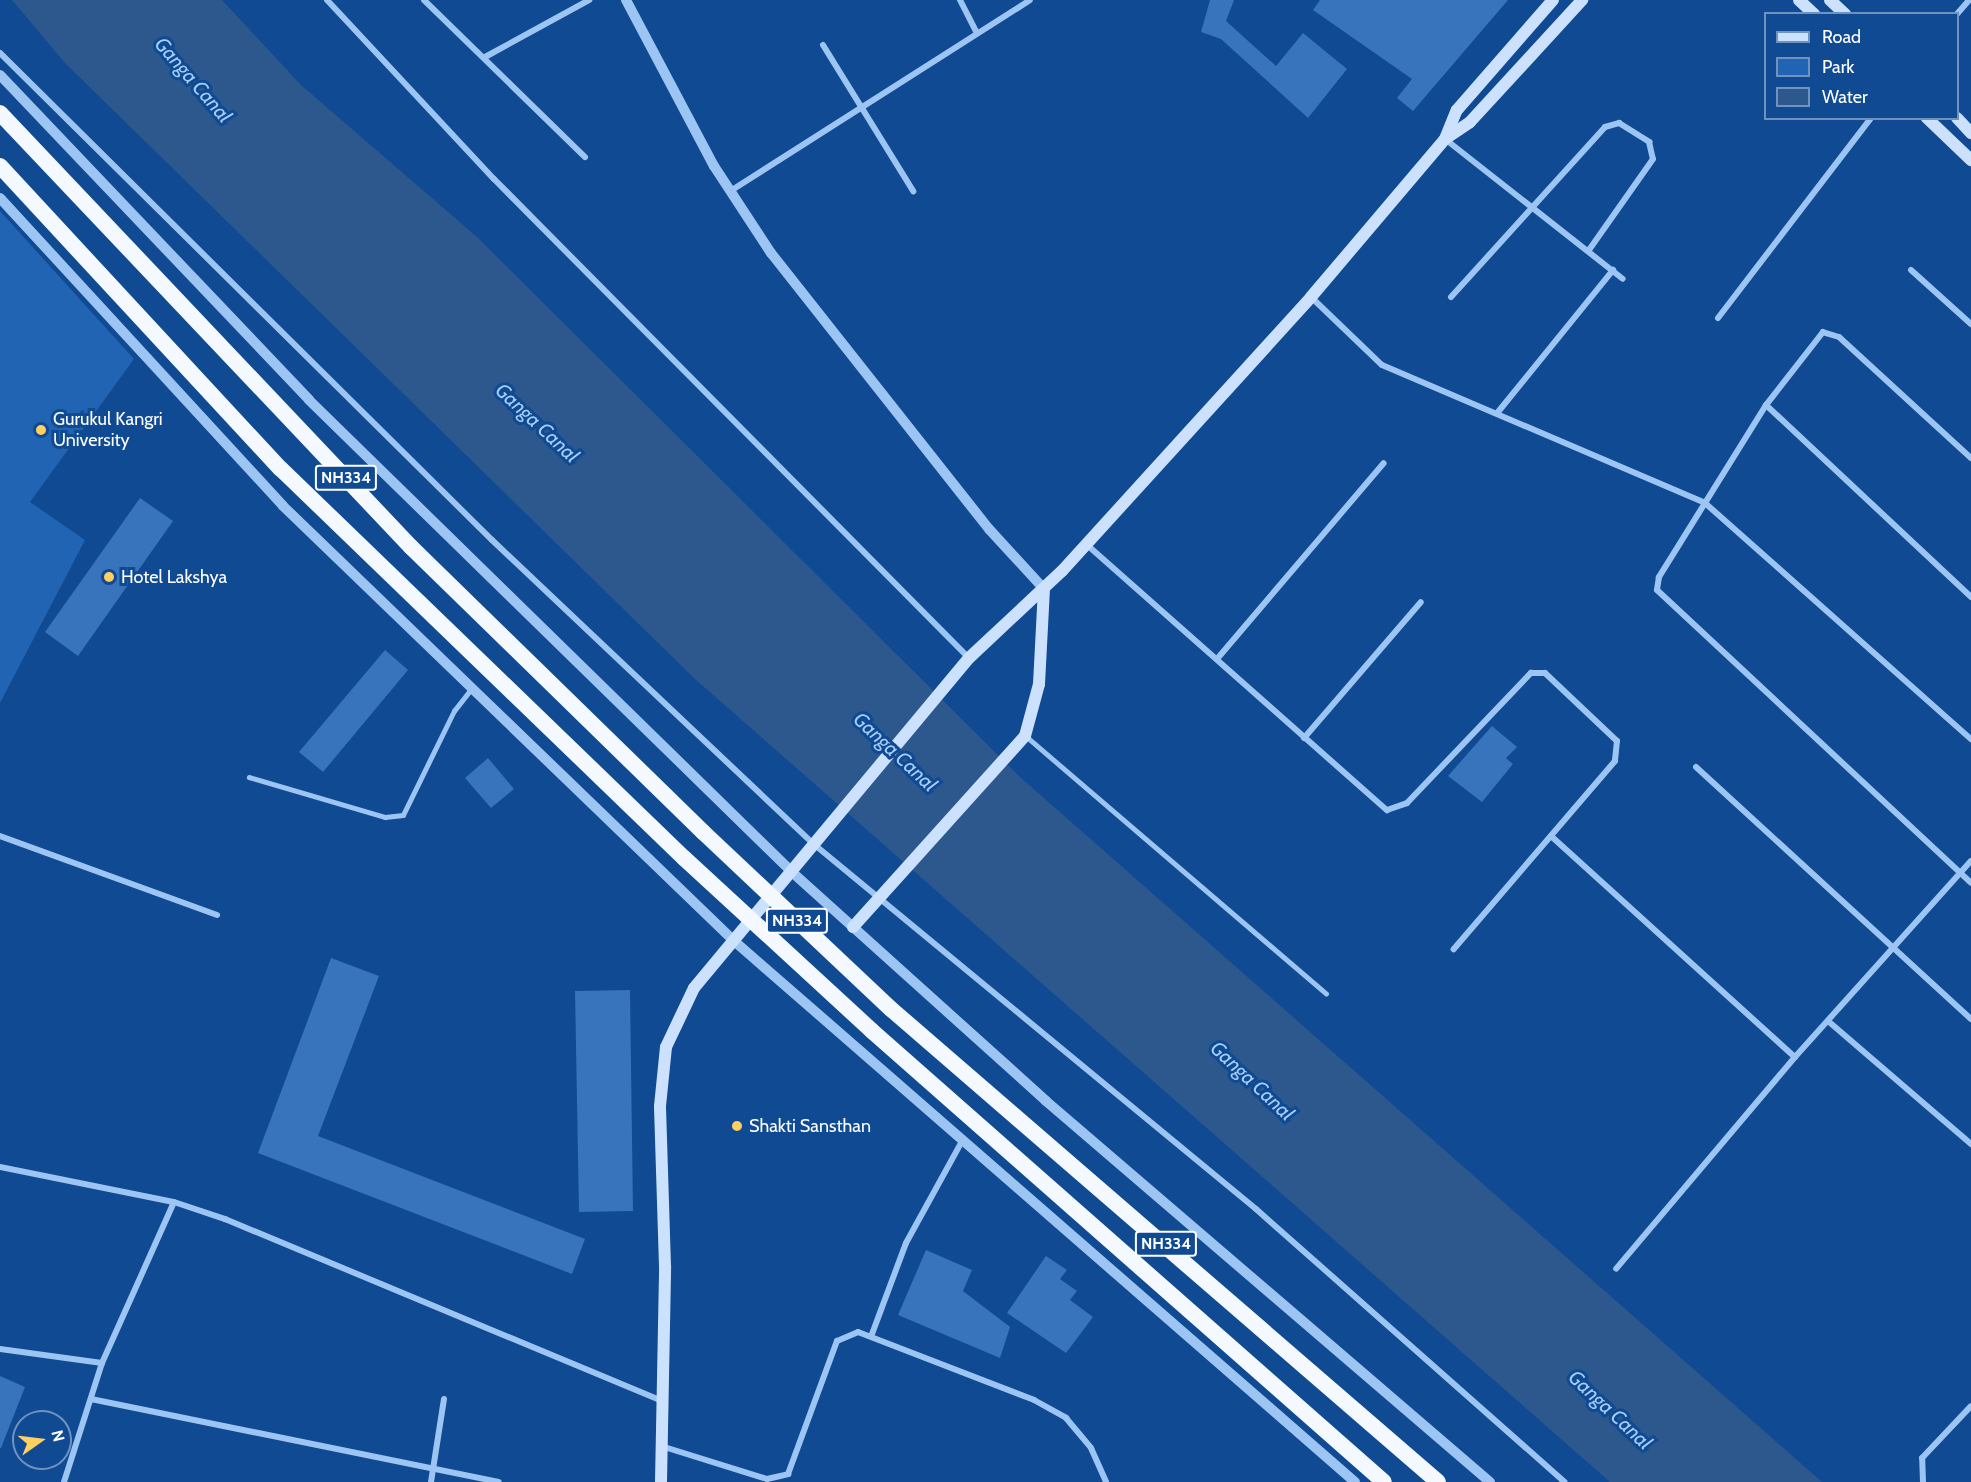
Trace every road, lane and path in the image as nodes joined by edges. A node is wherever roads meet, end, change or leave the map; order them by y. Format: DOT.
graph roads {
  1 [pos="327,0"];
  2 [pos="424,0"];
  3 [pos="589,0"];
  4 [pos="626,0"];
  5 [pos="960,0"];
  6 [pos="1030,0"];
  7 [pos="1553,0"];
  8 [pos="1582,0"];
  9 [pos="1799,0"];
  10 [pos="1830,0"];
  11 [pos="1969,0"];
  12 [pos="1812,12"];
  13 [pos="1843,12"];
  14 [pos="1959,12"];
  15 [pos="977,33"];
  16 [pos="823,45"];
  17 [pos="0,53"];
  18 [pos="484,57"];
  19 [pos="0,75"];
  20 [pos="858,108"];
  21 [pos="0,113"];
  22 [pos="1869,120"];
  23 [pos="1929,120"];
  24 [pos="1959,120"];
  25 [pos="1971,133"];
  26 [pos="1445,139"];
  27 [pos="585,157"];
  28 [pos="1971,160"];
  29 [pos="0,166"];
  30 [pos="732,190"];
  31 [pos="913,191"];
  32 [pos="0,198"];
  33 [pos="1536,209"];
  34 [pos="1589,250"];
  35 [pos="1613,270"];
  36 [pos="1911,270"];
  37 [pos="1623,279"];
  38 [pos="1311,297"];
  39 [pos="1451,297"];
  40 [pos="1718,318"];
  41 [pos="1971,324"];
  42 [pos="1766,405"];
  43 [pos="1498,412"];
  44 [pos="1971,458"];
  45 [pos="1384,464"];
  46 [pos="1705,502"];
  47 [pos="1086,544"];
  48 [pos="1044,589"];
  49 [pos="1971,597"];
  50 [pos="1421,602"];
  51 [pos="969,658"];
  52 [pos="1217,659"];
  53 [pos="472,688"];
  54 [pos="1024,736"];
  55 [pos="1304,738"];
  56 [pos="1971,739"];
  57 [pos="1696,767"];
  58 [pos="249,777"];
  59 [pos="0,836"];
  60 [pos="1551,836"];
  61 [pos="816,846"];
  62 [pos="1971,861"];
  63 [pos="793,873"];
  64 [pos="1961,873"];
  65 [pos="1971,883"];
  66 [pos="879,901"];
  67 [pos="217,915"];
  68 [pos="853,927"];
  69 [pos="733,940"];
  70 [pos="1894,948"];
  71 [pos="1454,949"];
  72 [pos="1326,993"];
  73 [pos="1971,1019"];
  74 [pos="1828,1021"];
  75 [pos="1795,1056"];
  76 [pos="962,1141"];
  77 [pos="1971,1144"];
  78 [pos="0,1167"];
  79 [pos="174,1202"];
  80 [pos="1616,1269"];
  81 [pos="872,1334"];
  82 [pos="0,1349"];
  83 [pos="102,1363"];
  84 [pos="91,1399"];
  85 [pos="444,1399"];
  86 [pos="662,1401"];
  87 [pos="1971,1406"];
  88 [pos="661,1446"];
  89 [pos="434,1467"];
  90 [pos="64,1482"];
  91 [pos="431,1482"];
  92 [pos="499,1482"];
  93 [pos="660,1482"];
  94 [pos="1106,1482"];
  95 [pos="1355,1482"];
  96 [pos="1384,1482"];
  97 [pos="1438,1482"];
  98 [pos="1490,1482"];
  99 [pos="1565,1482"];
  100 [pos="1923,1482"];
  1 -- 51 [label="street"];
  2 -- 18 [label="street"];
  3 -- 18 [label="street"];
  4 -- 30 [label="street"];
  5 -- 15 [label="street"];
  6 -- 15 [label="street"];
  7 -- 26 [label="main road"];
  8 -- 26 [label="main road"];
  9 -- 12 [label="main road"];
  10 -- 13 [label="main road"];
  11 -- 14 [label="street"];
  15 -- 20 [label="street"];
  16 -- 20 [label="street"];
  17 -- 61 [label="street"];
  18 -- 27 [label="street"];
  19 -- 63 [label="street"];
  20 -- 30 [label="street"];
  20 -- 31 [label="street"];
  21 -- 97 [label="highway, NH334, bridge"];
  22 -- 40 [label="street"];
  23 -- 28 [label="main road"];
  24 -- 25 [label="main road"];
  26 -- 33 [label="street"];
  26 -- 38 [label="main road"];
  29 -- 96 [label="highway, NH334, bridge"];
  30 -- 48 [label="street"];
  32 -- 53 [label="street"];
  33 -- 34 [label="street"];
  33 -- 34 [label="street"];
  33 -- 39 [label="street"];
  34 -- 35 [label="street"];
  35 -- 37 [label="street"];
  35 -- 43 [label="street"];
  36 -- 41 [label="street"];
  38 -- 43 [label="street"];
  38 -- 47 [label="main road"];
  42 -- 44 [label="street"];
  42 -- 46 [label="street"];
  42 -- 49 [label="street"];
  43 -- 46 [label="street"];
  45 -- 52 [label="street"];
  46 -- 56 [label="street"];
  46 -- 64 [label="street"];
  47 -- 48 [label="main road"];
  47 -- 52 [label="street"];
  48 -- 51 [label="main road"];
  48 -- 54 [label="main road"];
  50 -- 55 [label="street"];
  51 -- 61 [label="main road"];
  52 -- 55 [label="street"];
  53 -- 58 [label="lane"];
  53 -- 69 [label="street"];
  54 -- 66 [label="main road"];
  54 -- 72 [label="lane"];
  55 -- 60 [label="street"];
  57 -- 70 [label="street"];
  59 -- 67 [label="street"];
  60 -- 71 [label="street"];
  60 -- 75 [label="street"];
  61 -- 63 [label="main road"];
  61 -- 66 [label="street"];
  62 -- 64 [label="street"];
  63 -- 68 [label="street"];
  63 -- 69 [label="main road"];
  64 -- 65 [label="street"];
  64 -- 70 [label="street"];
  66 -- 68 [label="main road"];
  66 -- 99 [label="street"];
  68 -- 98 [label="street"];
  69 -- 76 [label="street"];
  69 -- 86 [label="main road"];
  70 -- 73 [label="street"];
  70 -- 74 [label="street"];
  74 -- 75 [label="street"];
  74 -- 77 [label="street"];
  75 -- 80 [label="street"];
  76 -- 81 [label="street"];
  76 -- 95 [label="street"];
  78 -- 79 [label="street"];
  79 -- 83 [label="street"];
  79 -- 86 [label="street"];
  81 -- 88 [label="street"];
  81 -- 94 [label="street"];
  82 -- 83 [label="street"];
  83 -- 84 [label="street"];
  84 -- 89 [label="street"];
  84 -- 90 [label="street"];
  85 -- 89 [label="street"];
  86 -- 88 [label="main road"];
  87 -- 100 [label="street"];
  88 -- 93 [label="main road"];
  89 -- 91 [label="street"];
  89 -- 92 [label="street"];
}
